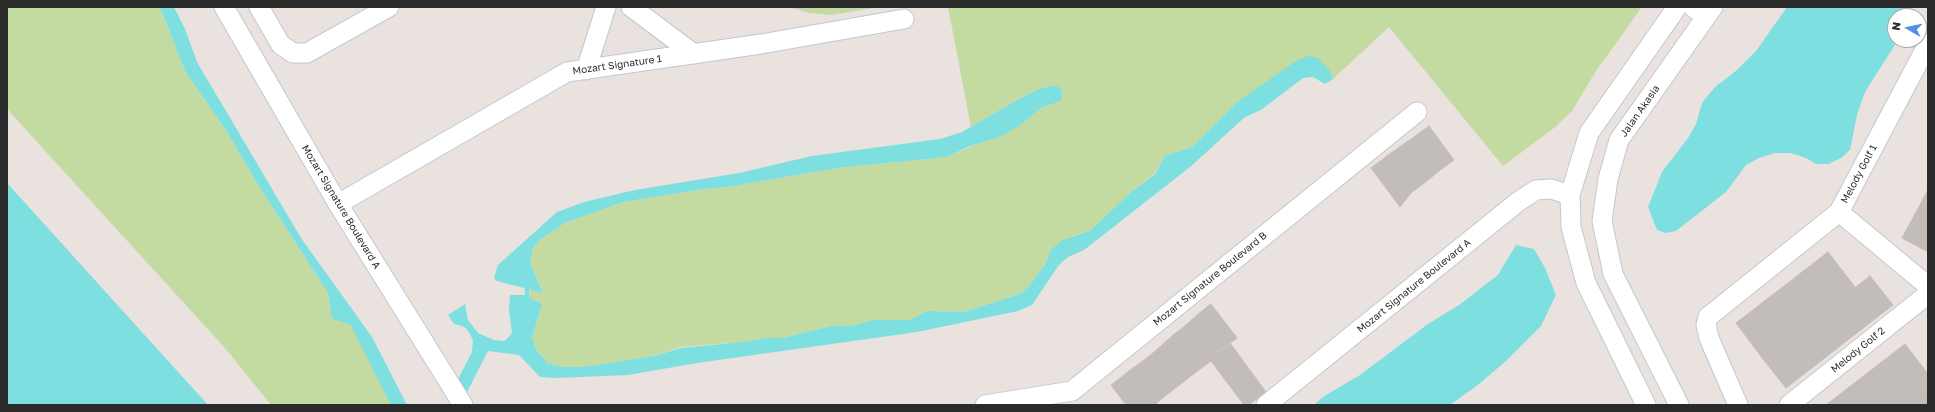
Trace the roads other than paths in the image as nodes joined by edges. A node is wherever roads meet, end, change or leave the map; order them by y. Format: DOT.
graph roads {
  1 [pos="224,7"];
  2 [pos="259,7"];
  3 [pos="389,7"];
  4 [pos="606,7"];
  5 [pos="631,7"];
  6 [pos="1677,7"];
  7 [pos="1704,10"];
  8 [pos="904,19"];
  9 [pos="1928,44"];
  10 [pos="694,54"];
  11 [pos="586,70"];
  12 [pos="1417,112"];
  13 [pos="1570,196"];
  14 [pos="338,204"];
  15 [pos="1839,212"];
  16 [pos="1928,286"];
  17 [pos="1928,294"];
  18 [pos="1077,398"];
  19 [pos="463,405"];
  20 [pos="985,405"];
  21 [pos="1266,405"];
  22 [pos="1646,405"];
  23 [pos="1679,405"];
  24 [pos="1738,405"];
  25 [pos="1789,405"];
  1 -- 14 [label="street, Mozart Signature Boulevard A"];
  2 -- 3 [label="street"];
  4 -- 11 [label="street"];
  5 -- 10 [label="street"];
  6 -- 13 [label="street"];
  7 -- 23 [label="street, Jalan Akasia"];
  8 -- 10 [label="street, Mozart Signature 1"];
  9 -- 15 [label="street, Melody Golf 1"];
  10 -- 11 [label="street, Mozart Signature 1"];
  11 -- 14 [label="street, Mozart Signature 1"];
  12 -- 18 [label="street, Mozart Signature Boulevard B"];
  13 -- 21 [label="street, Mozart Signature Boulevard A"];
  13 -- 22 [label="street"];
  14 -- 19 [label="street, Mozart Signature Boulevard A"];
  15 -- 16 [label="street"];
  15 -- 24 [label="street, Melody Golf 1"];
  17 -- 25 [label="street, Melody Golf 2"];
  18 -- 20 [label="street, Mozart Signature Boulevard B"];
}
